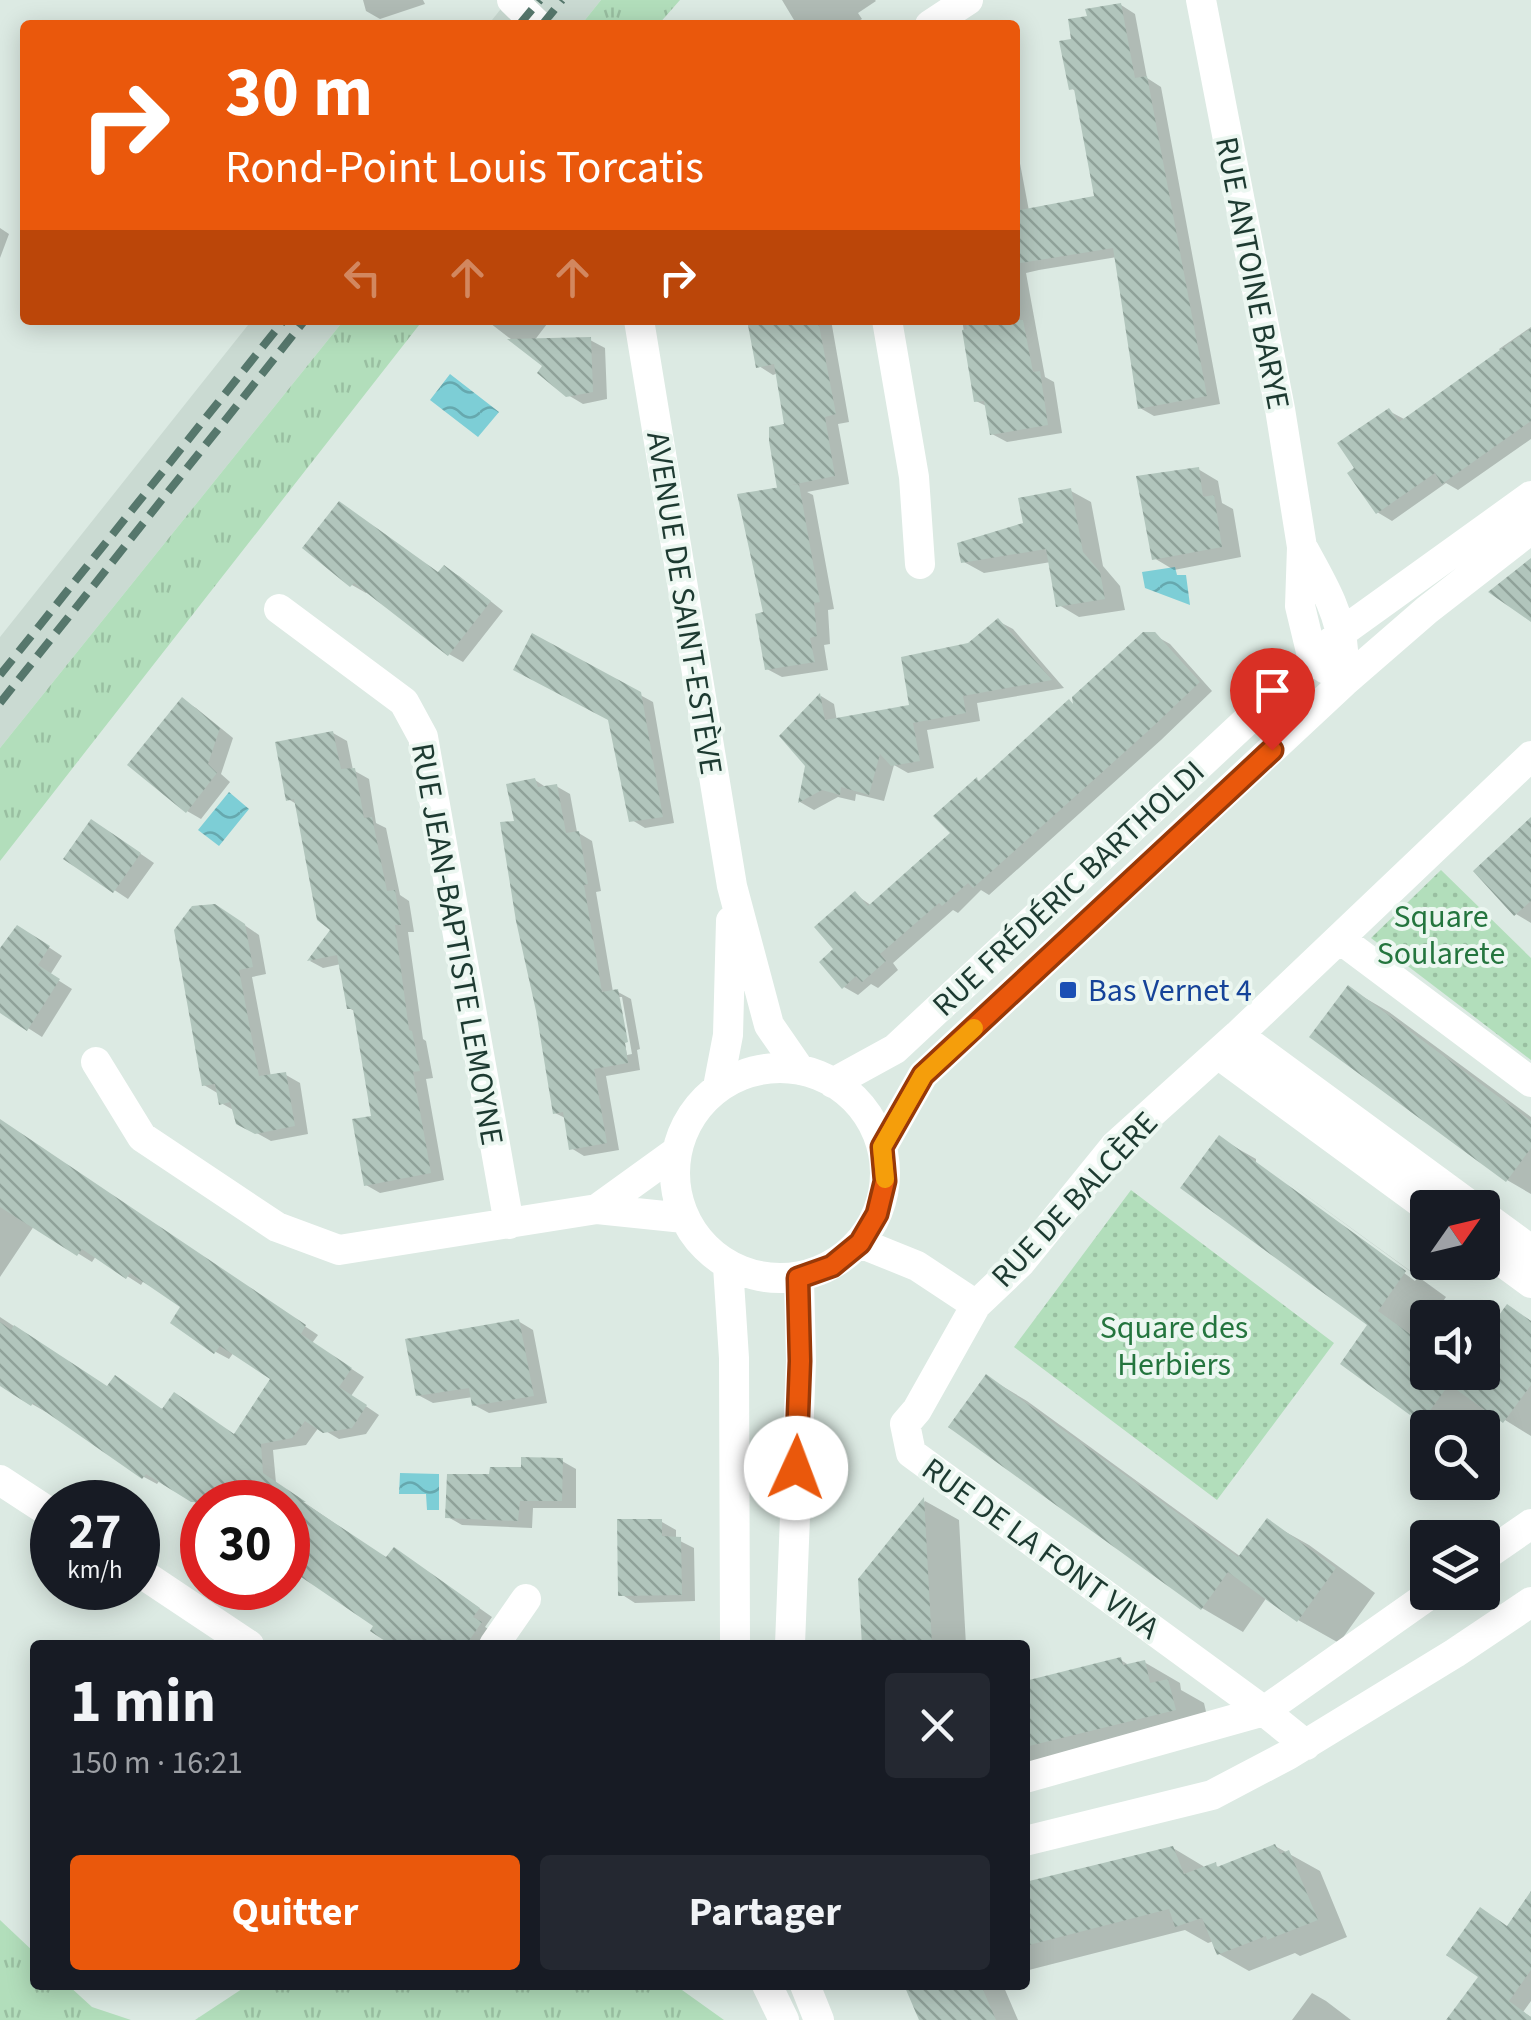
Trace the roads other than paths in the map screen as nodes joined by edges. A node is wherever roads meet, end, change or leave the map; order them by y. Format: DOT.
graph roads {
  1 [pos="512,0"];
  2 [pos="968,0"];
  3 [pos="1200,0"];
  4 [pos="533,20"];
  5 [pos="938,20"];
  6 [pos="640,325"];
  7 [pos="889,325"];
  8 [pos="1531,496"];
  9 [pos="1531,529"];
  10 [pos="1302,547"];
  11 [pos="920,564"];
  12 [pos="279,609"];
  13 [pos="1342,632"];
  14 [pos="1313,660"];
  15 [pos="1344,682"];
  16 [pos="1531,756"];
  17 [pos="732,886"];
  18 [pos="1340,939"];
  19 [pos="1228,1045"];
  20 [pos="96,1062"];
  21 [pos="800,1070"];
  22 [pos="1531,1082"];
  23 [pos="833,1083"];
  24 [pos="718,1088"];
  25 [pos="882,1147"];
  26 [pos="676,1152"];
  27 [pos="1447,1190"];
  28 [pos="1410,1193"];
  29 [pos="597,1209"];
  30 [pos="684,1218"];
  31 [pos="510,1224"];
  32 [pos="1500,1226"];
  33 [pos="860,1243"];
  34 [pos="1530,1246"];
  35 [pos="1500,1260"];
  36 [pos="728,1266"];
  37 [pos="798,1278"];
  38 [pos="1531,1283"];
  39 [pos="976,1305"];
  40 [pos="0,1480"];
  41 [pos="30,1500"];
  42 [pos="1531,1524"];
  43 [pos="1500,1546"];
  44 [pos="160,1586"];
  45 [pos="526,1599"];
  46 [pos="1531,1602"];
  47 [pos="1410,1608"];
  48 [pos="242,1640"];
  49 [pos="497,1640"];
  50 [pos="735,1640"];
  51 [pos="790,1640"];
  52 [pos="1264,1710"];
  53 [pos="1306,1745"];
  54 [pos="1030,1777"];
  55 [pos="1030,1840"];
  56 [pos="769,1990"];
  57 [pos="807,1990"];
  58 [pos="784,2020"];
  59 [pos="819,2020"];
  1 -- 4 [label="street"];
  2 -- 5 [label="street"];
  3 -- 10 [label="street, RUE ANTOINE BARYE"];
  6 -- 17 [label="street, AVENUE DE SAINT-ESTÈVE"];
  7 -- 11 [label="street"];
  8 -- 13 [label="street, RUE FRÉDÉRIC BARTHOLDI"];
  9 -- 15 [label="street, RUE FRÉDÉRIC BARTHOLDI"];
  10 -- 13 [label="street, RUE ANTOINE BARYE"];
  10 -- 14 [label="street, RUE ANTOINE BARYE"];
  12 -- 31 [label="street, RUE JEAN-BAPTISTE LEMOYNE"];
  13 -- 14 [label="street, RUE FRÉDÉRIC BARTHOLDI"];
  13 -- 15 [label="street, RUE ANTOINE BARYE"];
  14 -- 15 [label="street"];
  14 -- 23 [label="street, RUE FRÉDÉRIC BARTHOLDI"];
  15 -- 25 [label="street, RUE FRÉDÉRIC BARTHOLDI"];
  16 -- 18 [label="street, RUE DE BALCÈRE"];
  17 -- 21 [label="street, AVENUE DE SAINT-ESTÈVE"];
  17 -- 24 [label="street, AVENUE DE SAINT-ESTÈVE"];
  18 -- 19 [label="street, RUE DE BALCÈRE"];
  18 -- 22 [label="street"];
  19 -- 27 [label="street"];
  19 -- 28 [label="street"];
  19 -- 39 [label="street, RUE DE BALCÈRE"];
  20 -- 31 [label="street"];
  21 -- 23 [label="street"];
  21 -- 24 [label="street"];
  23 -- 25 [label="street"];
  24 -- 26 [label="street"];
  25 -- 33 [label="street"];
  26 -- 29 [label="street"];
  26 -- 30 [label="street"];
  29 -- 30 [label="street"];
  29 -- 31 [label="street"];
  30 -- 36 [label="street"];
  32 -- 34 [label="street"];
  33 -- 37 [label="street"];
  33 -- 39 [label="street, RUE DE BALCÈRE"];
  35 -- 38 [label="street"];
  36 -- 37 [label="street"];
  36 -- 50 [label="street"];
  37 -- 51 [label="street"];
  39 -- 52 [label="street, RUE DE LA FONT VIVA"];
  40 -- 41 [label="street"];
  42 -- 43 [label="street"];
  44 -- 48 [label="street"];
  45 -- 49 [label="street"];
  46 -- 53 [label="street"];
  47 -- 52 [label="street"];
  52 -- 53 [label="street, RUE DE LA FONT VIVA"];
  52 -- 54 [label="street"];
  53 -- 55 [label="street"];
  56 -- 58 [label="street"];
  57 -- 59 [label="street"];
}
